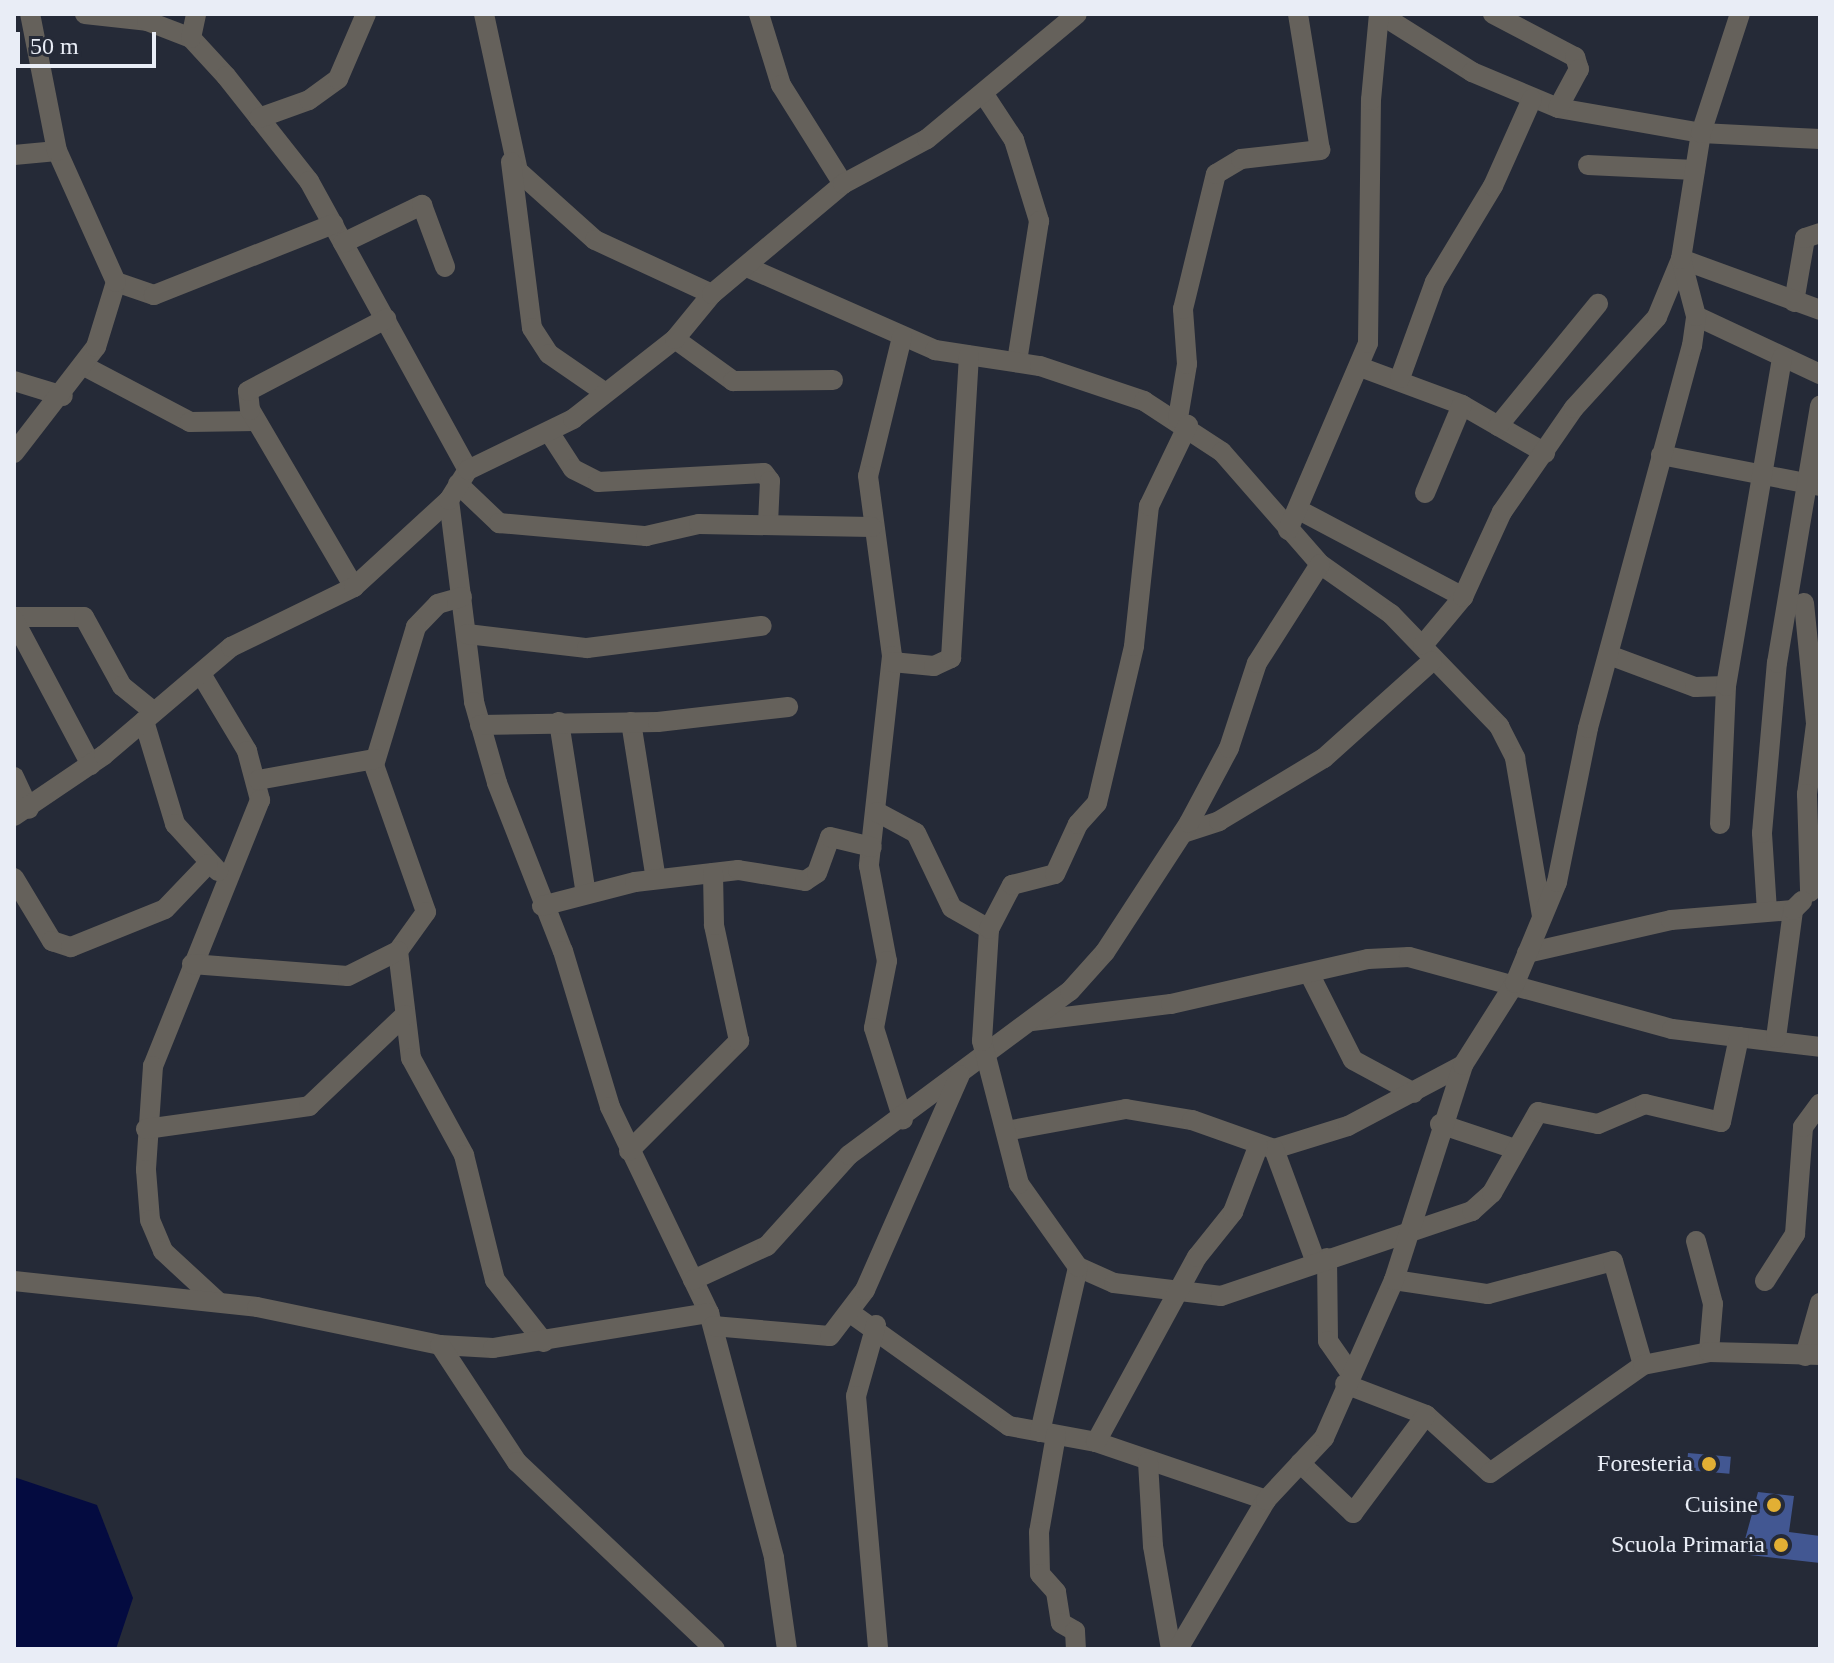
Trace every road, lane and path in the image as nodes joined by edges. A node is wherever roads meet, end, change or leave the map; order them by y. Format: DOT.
graph roads {
  1 [pos="30,14"];
  2 [pos="85,14"];
  3 [pos="196,14"];
  4 [pos="366,14"];
  5 [pos="484,14"];
  6 [pos="759,14"];
  7 [pos="1077,14"];
  8 [pos="1298,14"];
  9 [pos="1380,14"];
  10 [pos="1493,14"];
  11 [pos="1740,14"];
  12 [pos="144,17"];
  13 [pos="191,38"];
  14 [pos="985,96"];
  15 [pos="1532,99"];
  16 [pos="1558,108"];
  17 [pos="259,118"];
  18 [pos="1701,133"];
  19 [pos="1820,139"];
  20 [pos="57,151"];
  21 [pos="14,155"];
  22 [pos="511,162"];
  23 [pos="1588,165"];
  24 [pos="1695,170"];
  25 [pos="843,184"];
  26 [pos="1820,233"];
  27 [pos="338,234"];
  28 [pos="1681,259"];
  29 [pos="445,267"];
  30 [pos="747,267"];
  31 [pos="116,282"];
  32 [pos="712,294"];
  33 [pos="1794,302"];
  34 [pos="1598,304"];
  35 [pos="1820,310"];
  36 [pos="1696,316"];
  37 [pos="386,319"];
  38 [pos="902,337"];
  39 [pos="675,339"];
  40 [pos="969,356"];
  41 [pos="1782,358"];
  42 [pos="1017,362"];
  43 [pos="84,366"];
  44 [pos="1360,367"];
  45 [pos="1820,374"];
  46 [pos="1400,378"];
  47 [pos="833,380"];
  48 [pos="14,381"];
  49 [pos="604,392"];
  50 [pos="63,396"];
  51 [pos="1462,405"];
  52 [pos="1820,406"];
  53 [pos="256,421"];
  54 [pos="1183,421"];
  55 [pos="1498,426"];
  56 [pos="549,432"];
  57 [pos="14,453"];
  58 [pos="1545,453"];
  59 [pos="1661,455"];
  60 [pos="1765,478"];
  61 [pos="458,485"];
  62 [pos="1814,485"];
  63 [pos="1425,493"];
  64 [pos="1299,510"];
  65 [pos="768,523"];
  66 [pos="872,527"];
  67 [pos="1288,530"];
  68 [pos="1320,564"];
  69 [pos="354,587"];
  70 [pos="462,597"];
  71 [pos="1463,597"];
  72 [pos="1803,603"];
  73 [pos="14,618"];
  74 [pos="762,626"];
  75 [pos="467,634"];
  76 [pos="1427,653"];
  77 [pos="1609,655"];
  78 [pos="892,662"];
  79 [pos="201,674"];
  80 [pos="1726,686"];
  81 [pos="788,707"];
  82 [pos="149,716"];
  83 [pos="559,722"];
  84 [pos="631,722"];
  85 [pos="480,725"];
  86 [pos="375,759"];
  87 [pos="91,765"];
  88 [pos="14,777"];
  89 [pos="258,780"];
  90 [pos="22,812"];
  91 [pos="877,812"];
  92 [pos="1720,824"];
  93 [pos="1183,833"];
  94 [pos="872,847"];
  95 [pos="208,864"];
  96 [pos="713,873"];
  97 [pos="14,878"];
  98 [pos="228,879"];
  99 [pos="656,879"];
  100 [pos="1815,889"];
  101 [pos="586,894"];
  102 [pos="542,906"];
  103 [pos="1793,910"];
  104 [pos="1767,911"];
  105 [pos="1542,916"];
  106 [pos="989,929"];
  107 [pos="398,951"];
  108 [pos="1527,953"];
  109 [pos="192,964"];
  110 [pos="1310,975"];
  111 [pos="1515,983"];
  112 [pos="405,1015"];
  113 [pos="1032,1021"];
  114 [pos="1739,1037"];
  115 [pos="1776,1038"];
  116 [pos="1820,1047"];
  117 [pos="984,1050"];
  118 [pos="1463,1065"];
  119 [pos="961,1075"];
  120 [pos="1414,1093"];
  121 [pos="1820,1104"];
  122 [pos="903,1120"];
  123 [pos="1440,1124"];
  124 [pos="146,1129"];
  125 [pos="1006,1131"];
  126 [pos="1266,1148"];
  127 [pos="1515,1149"];
  128 [pos="629,1151"];
  129 [pos="1812,1176"];
  130 [pos="1414,1226"];
  131 [pos="1696,1241"];
  132 [pos="1321,1259"];
  133 [pos="1078,1267"];
  134 [pos="693,1280"];
  135 [pos="1394,1280"];
  136 [pos="14,1281"];
  137 [pos="1765,1281"];
  138 [pos="1181,1293"];
  139 [pos="218,1303"];
  140 [pos="1820,1303"];
  141 [pos="852,1314"];
  142 [pos="711,1320"];
  143 [pos="876,1325"];
  144 [pos="544,1342"];
  145 [pos="440,1345"];
  146 [pos="1709,1352"];
  147 [pos="1813,1356"];
  148 [pos="1643,1365"];
  149 [pos="1348,1379"];
  150 [pos="1426,1415"];
  151 [pos="1048,1434"];
  152 [pos="1096,1442"];
  153 [pos="1148,1462"];
  154 [pos="1300,1463"];
  155 [pos="1266,1500"];
  156 [pos="715,1649"];
  157 [pos="787,1649"];
  158 [pos="878,1649"];
  159 [pos="1076,1649"];
  160 [pos="1171,1649"];
  161 [pos="1178,1649"];
  1 -- 20 [label="street"];
  2 -- 12 [label="street"];
  3 -- 13 [label="street"];
  4 -- 17 [label="street"];
  5 -- 22 [label="street"];
  6 -- 25 [label="street"];
  7 -- 14 [label="street"];
  8 -- 54 [label="street"];
  9 -- 15 [label="street"];
  9 -- 44 [label="street"];
  10 -- 16 [label="street"];
  11 -- 18 [label="street"];
  12 -- 13 [label="street"];
  13 -- 17 [label="street"];
  14 -- 25 [label="street"];
  14 -- 42 [label="street"];
  15 -- 16 [label="street"];
  15 -- 46 [label="street"];
  16 -- 18 [label="street"];
  17 -- 27 [label="street"];
  18 -- 19 [label="street"];
  18 -- 24 [label="street"];
  20 -- 21 [label="street"];
  20 -- 31 [label="street"];
  22 -- 32 [label="street"];
  22 -- 49 [label="street"];
  23 -- 24 [label="street"];
  24 -- 28 [label="street"];
  25 -- 30 [label="street"];
  26 -- 33 [label="street"];
  27 -- 29 [label="street"];
  27 -- 31 [label="street"];
  27 -- 37 [label="street"];
  28 -- 33 [label="street"];
  28 -- 36 [label="street"];
  28 -- 58 [label="street"];
  30 -- 32 [label="street"];
  30 -- 38 [label="street"];
  31 -- 43 [label="street"];
  32 -- 39 [label="street"];
  33 -- 35 [label="street"];
  34 -- 55 [label="street"];
  36 -- 41 [label="street"];
  36 -- 59 [label="street"];
  37 -- 53 [label="street"];
  37 -- 61 [label="street"];
  38 -- 40 [label="street"];
  38 -- 66 [label="street"];
  39 -- 47 [label="street"];
  39 -- 49 [label="street"];
  40 -- 42 [label="street"];
  40 -- 78 [label="street"];
  41 -- 45 [label="street"];
  41 -- 60 [label="street"];
  42 -- 54 [label="street"];
  43 -- 50 [label="street"];
  43 -- 53 [label="street"];
  44 -- 46 [label="street"];
  44 -- 64 [label="street"];
  46 -- 51 [label="street"];
  48 -- 50 [label="street"];
  49 -- 56 [label="street"];
  50 -- 57 [label="street"];
  51 -- 55 [label="street"];
  51 -- 63 [label="street"];
  52 -- 62 [label="street"];
  53 -- 69 [label="street"];
  54 -- 67 [label="street"];
  54 -- 106 [label="street"];
  55 -- 58 [label="street"];
  56 -- 61 [label="street"];
  56 -- 65 [label="street"];
  58 -- 71 [label="street"];
  59 -- 60 [label="street"];
  59 -- 77 [label="street"];
  60 -- 62 [label="street"];
  60 -- 80 [label="street"];
  61 -- 65 [label="street"];
  61 -- 69 [label="street"];
  61 -- 70 [label="street"];
  62 -- 72 [label="street"];
  64 -- 67 [label="street"];
  64 -- 71 [label="street"];
  65 -- 66 [label="street"];
  66 -- 78 [label="street"];
  67 -- 68 [label="street"];
  68 -- 76 [label="street"];
  68 -- 93 [label="street"];
  69 -- 79 [label="street"];
  70 -- 75 [label="street"];
  70 -- 86 [label="street"];
  71 -- 76 [label="street"];
  72 -- 100 [label="street"];
  72 -- 104 [label="street"];
  73 -- 82 [label="street"];
  73 -- 87 [label="street"];
  74 -- 75 [label="street"];
  75 -- 85 [label="street"];
  76 -- 93 [label="street"];
  76 -- 105 [label="street"];
  77 -- 80 [label="street"];
  77 -- 105 [label="street"];
  78 -- 91 [label="street"];
  79 -- 82 [label="street"];
  79 -- 89 [label="street"];
  80 -- 92 [label="street"];
  81 -- 84 [label="street"];
  82 -- 87 [label="street"];
  82 -- 95 [label="street"];
  83 -- 84 [label="street"];
  83 -- 85 [label="street"];
  83 -- 101 [label="street"];
  84 -- 99 [label="street"];
  85 -- 102 [label="street"];
  86 -- 89 [label="street"];
  86 -- 107 [label="street"];
  87 -- 90 [label="street"];
  88 -- 90 [label="street"];
  89 -- 98 [label="street"];
  91 -- 94 [label="street"];
  91 -- 106 [label="street"];
  93 -- 113 [label="street"];
  94 -- 96 [label="street"];
  94 -- 122 [label="street"];
  95 -- 97 [label="street"];
  95 -- 98 [label="street"];
  96 -- 99 [label="street"];
  96 -- 128 [label="street"];
  98 -- 109 [label="street"];
  99 -- 101 [label="street"];
  100 -- 103 [label="street"];
  101 -- 102 [label="street"];
  102 -- 128 [label="street"];
  103 -- 104 [label="street"];
  103 -- 115 [label="street"];
  104 -- 108 [label="street"];
  105 -- 108 [label="street"];
  106 -- 117 [label="street"];
  107 -- 109 [label="street"];
  107 -- 112 [label="street"];
  108 -- 111 [label="street"];
  109 -- 124 [label="street"];
  110 -- 111 [label="street"];
  110 -- 113 [label="street"];
  110 -- 120 [label="street"];
  111 -- 114 [label="street"];
  111 -- 118 [label="street"];
  112 -- 124 [label="street"];
  112 -- 144 [label="street"];
  113 -- 117 [label="street"];
  114 -- 115 [label="street"];
  114 -- 127 [label="street"];
  115 -- 116 [label="street"];
  117 -- 119 [label="street"];
  117 -- 125 [label="street"];
  118 -- 120 [label="street"];
  118 -- 123 [label="street"];
  119 -- 122 [label="street"];
  119 -- 141 [label="street"];
  120 -- 126 [label="street"];
  121 -- 129 [label="street"];
  122 -- 134 [label="street"];
  123 -- 127 [label="street"];
  123 -- 130 [label="street"];
  124 -- 139 [label="street"];
  125 -- 126 [label="street"];
  125 -- 133 [label="street"];
  126 -- 132 [label="street"];
  126 -- 138 [label="street"];
  127 -- 130 [label="street"];
  128 -- 134 [label="street"];
  129 -- 137 [label="street"];
  130 -- 132 [label="street"];
  130 -- 135 [label="street"];
  131 -- 146 [label="street"];
  132 -- 138 [label="street"];
  132 -- 149 [label="street"];
  133 -- 138 [label="street"];
  133 -- 151 [label="street"];
  134 -- 142 [label="street"];
  135 -- 148 [label="street"];
  135 -- 149 [label="street"];
  136 -- 139 [label="street"];
  138 -- 152 [label="street"];
  139 -- 145 [label="street"];
  140 -- 147 [label="street"];
  141 -- 142 [label="street"];
  141 -- 143 [label="street"];
  142 -- 144 [label="street"];
  142 -- 157 [label="street"];
  143 -- 151 [label="street"];
  143 -- 158 [label="street"];
  144 -- 145 [label="street"];
  145 -- 156 [label="street"];
  146 -- 147 [label="street"];
  146 -- 148 [label="street"];
  148 -- 150 [label="street"];
  149 -- 150 [label="street"];
  149 -- 154 [label="street"];
  150 -- 154 [label="street"];
  151 -- 152 [label="street"];
  151 -- 159 [label="street"];
  152 -- 153 [label="street"];
  153 -- 155 [label="street"];
  153 -- 160 [label="street"];
  154 -- 155 [label="street"];
  155 -- 161 [label="street"];
}
